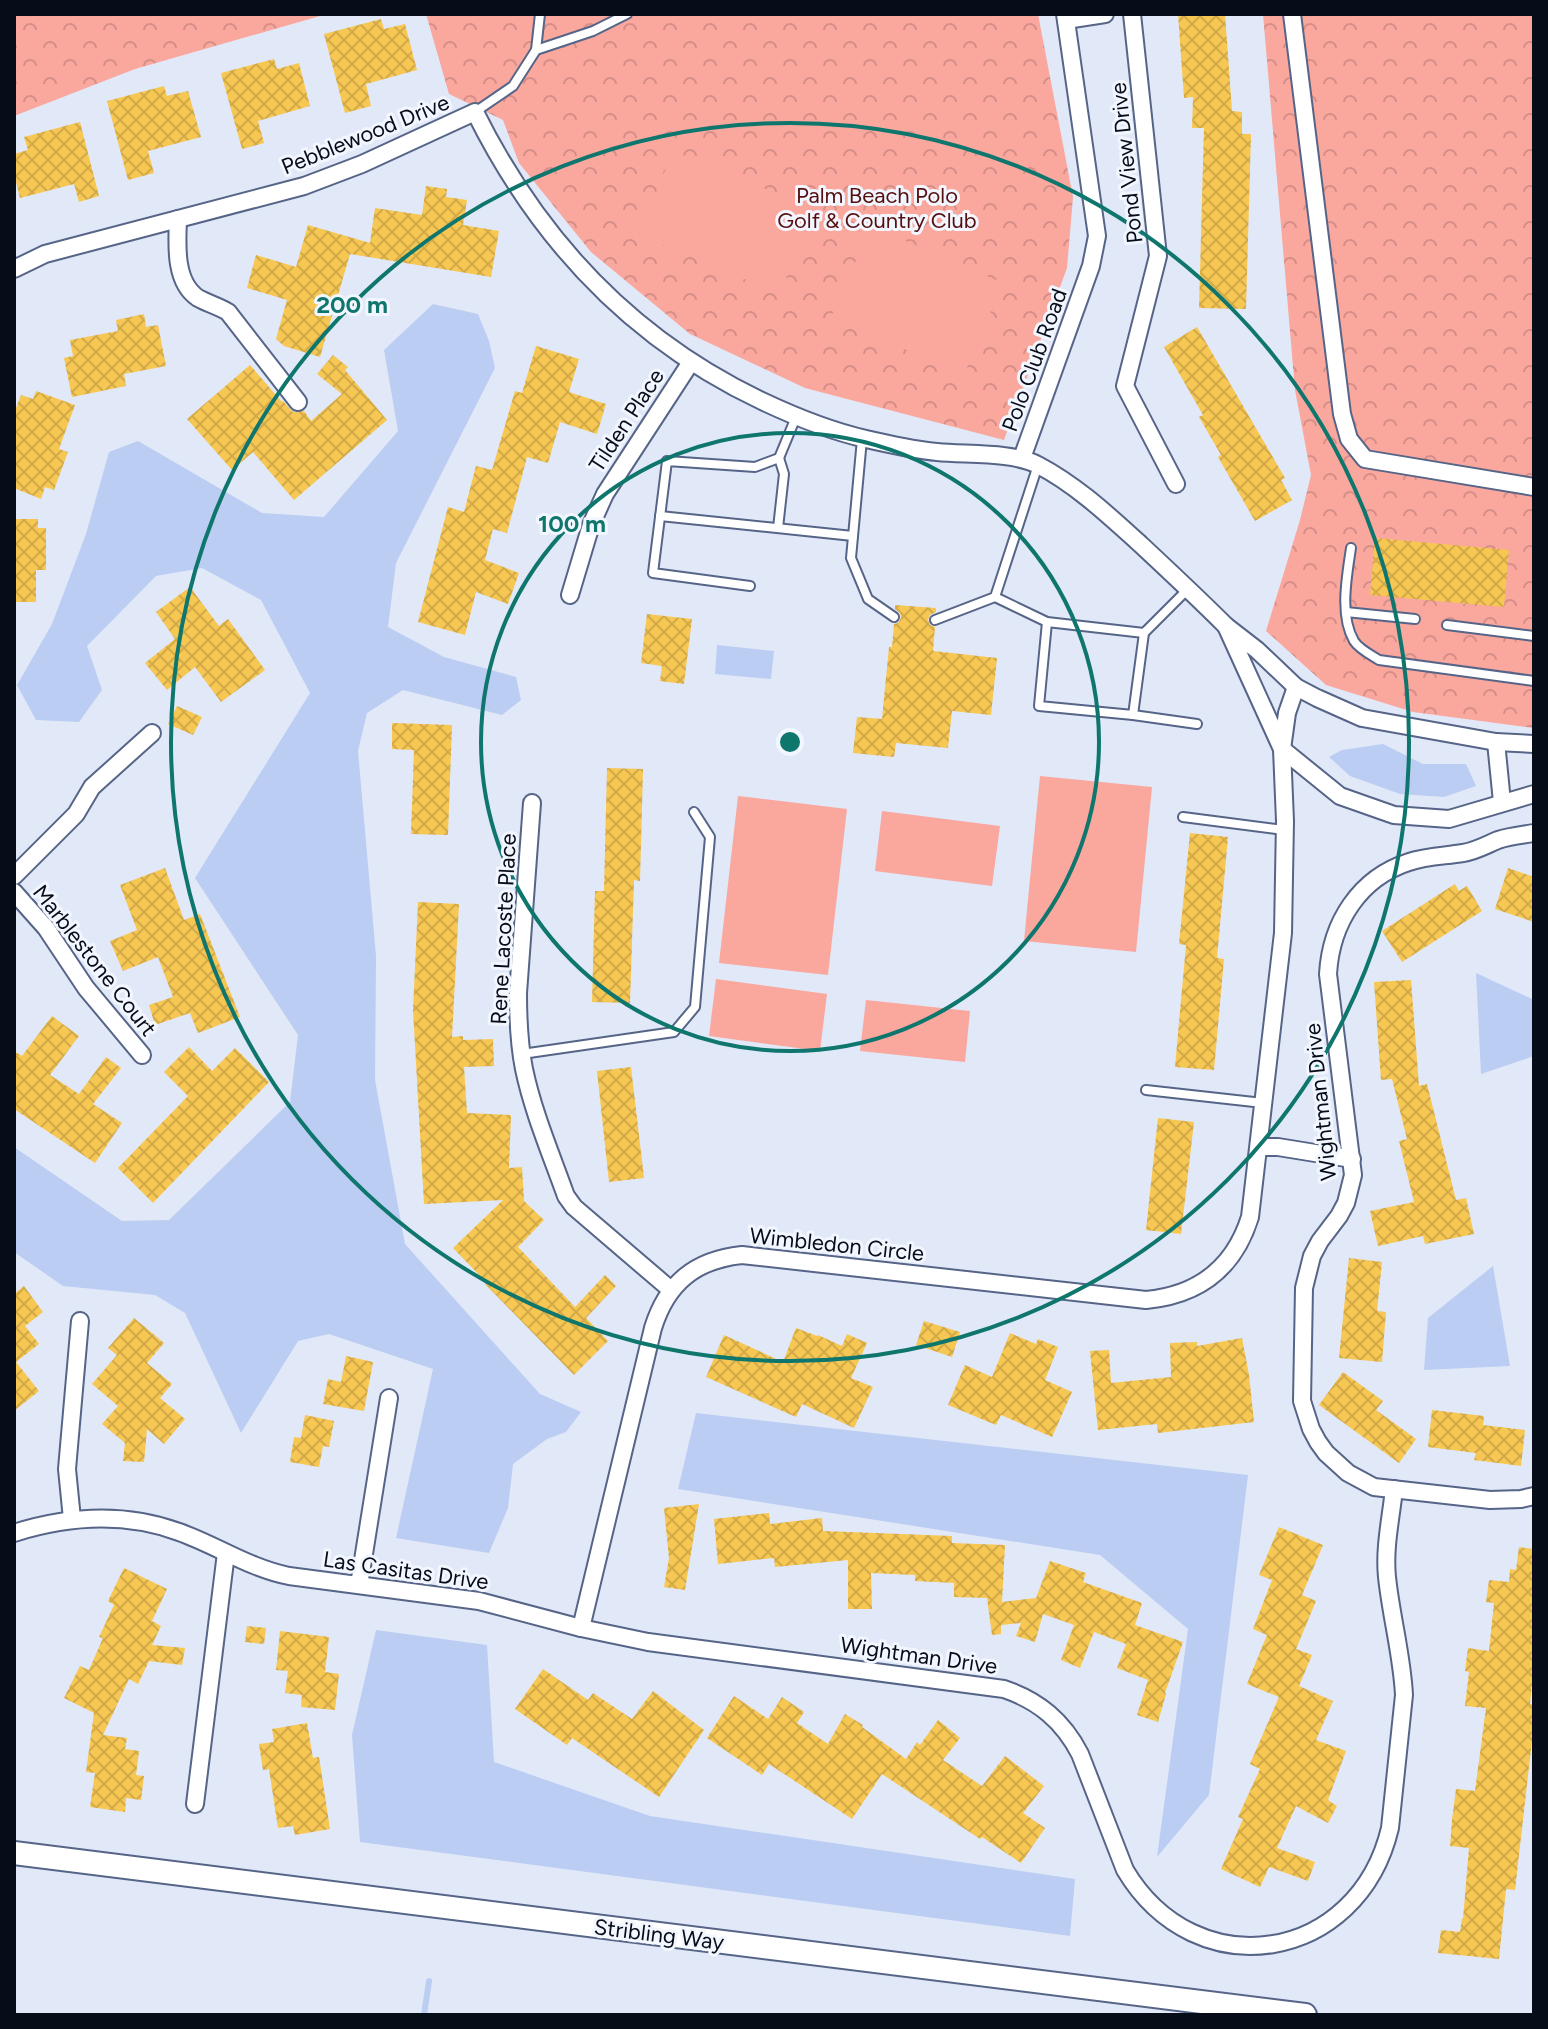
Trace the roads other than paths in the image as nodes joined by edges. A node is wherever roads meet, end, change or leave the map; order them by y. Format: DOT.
graph roads {
  1 [pos="540,14"];
  2 [pos="627,14"];
  3 [pos="1105,14"];
  4 [pos="1132,14"];
  5 [pos="1292,14"];
  6 [pos="1066,17"];
  7 [pos="536,50"];
  8 [pos="475,112"];
  9 [pos="178,219"];
  10 [pos="14,269"];
  11 [pos="691,362"];
  12 [pos="298,402"];
  13 [pos="796,416"];
  14 [pos="862,438"];
  15 [pos="779,458"];
  16 [pos="1030,461"];
  17 [pos="1176,484"];
  18 [pos="1534,487"];
  19 [pos="660,516"];
  20 [pos="778,528"];
  21 [pos="853,536"];
  22 [pos="1351,548"];
  23 [pos="750,586"];
  24 [pos="1189,589"];
  25 [pos="570,595"];
  26 [pos="995,597"];
  27 [pos="1346,612"];
  28 [pos="894,617"];
  29 [pos="1415,619"];
  30 [pos="935,620"];
  31 [pos="1047,622"];
  32 [pos="1447,625"];
  33 [pos="1226,626"];
  34 [pos="1144,633"];
  35 [pos="1534,636"];
  36 [pos="1534,681"];
  37 [pos="1296,687"];
  38 [pos="1133,715"];
  39 [pos="1197,724"];
  40 [pos="152,733"];
  41 [pos="1496,742"];
  42 [pos="1534,744"];
  43 [pos="1282,749"];
  44 [pos="1534,794"];
  45 [pos="1502,802"];
  46 [pos="532,803"];
  47 [pos="694,812"];
  48 [pos="1183,817"];
  49 [pos="1285,830"];
  50 [pos="1534,833"];
  51 [pos="14,876"];
  52 [pos="14,892"];
  53 [pos="522,1054"];
  54 [pos="142,1055"];
  55 [pos="1146,1090"];
  56 [pos="1264,1104"];
  57 [pos="1259,1147"];
  58 [pos="1352,1159"];
  59 [pos="671,1290"];
  60 [pos="80,1321"];
  61 [pos="389,1398"];
  62 [pos="1394,1489"];
  63 [pos="1534,1496"];
  64 [pos="72,1519"];
  65 [pos="14,1533"];
  66 [pos="226,1553"];
  67 [pos="359,1585"];
  68 [pos="581,1628"];
  69 [pos="195,1804"];
  70 [pos="14,1853"];
  71 [pos="1305,2015"];
  1 -- 7 [label="lane"];
  2 -- 7 [label="lane"];
  3 -- 6 [label="street"];
  4 -- 17 [label="street, Pond View Drive"];
  5 -- 18 [label="street"];
  6 -- 16 [label="street, Polo Club Road"];
  7 -- 8 [label="lane"];
  8 -- 9 [label="street, Pebblewood Drive"];
  8 -- 11 [label="street"];
  9 -- 10 [label="street, Pebblewood Drive"];
  9 -- 12 [label="street"];
  11 -- 13 [label="street"];
  11 -- 25 [label="street, Tilden Place"];
  13 -- 14 [label="street"];
  13 -- 15 [label="lane"];
  14 -- 16 [label="street"];
  14 -- 21 [label="lane"];
  15 -- 19 [label="lane"];
  15 -- 20 [label="lane"];
  16 -- 24 [label="street"];
  16 -- 26 [label="lane"];
  19 -- 20 [label="lane"];
  19 -- 23 [label="lane"];
  20 -- 21 [label="lane"];
  21 -- 28 [label="lane"];
  22 -- 27 [label="lane"];
  24 -- 33 [label="street"];
  24 -- 34 [label="lane"];
  26 -- 30 [label="lane"];
  26 -- 31 [label="lane"];
  27 -- 29 [label="lane"];
  27 -- 36 [label="lane"];
  31 -- 34 [label="lane"];
  31 -- 38 [label="lane"];
  32 -- 35 [label="lane"];
  33 -- 37 [label="street"];
  33 -- 43 [label="street"];
  34 -- 38 [label="lane"];
  37 -- 41 [label="street"];
  37 -- 43 [label="street, Wimbledon Circle"];
  38 -- 39 [label="lane"];
  40 -- 51 [label="street, Marblestone Court"];
  41 -- 42 [label="street"];
  41 -- 45 [label="street"];
  43 -- 45 [label="street"];
  43 -- 49 [label="street, Wimbledon Circle"];
  44 -- 45 [label="street"];
  46 -- 53 [label="street, Rene Lacoste Place"];
  47 -- 53 [label="lane"];
  48 -- 49 [label="lane"];
  49 -- 56 [label="street, Wimbledon Circle"];
  50 -- 58 [label="street, Wightman Drive"];
  52 -- 54 [label="street, Marblestone Court"];
  53 -- 59 [label="street, Rene Lacoste Place"];
  55 -- 56 [label="lane"];
  56 -- 57 [label="street, Wimbledon Circle"];
  57 -- 58 [label="street"];
  57 -- 59 [label="street, Wimbledon Circle"];
  58 -- 62 [label="street, Wightman Drive"];
  59 -- 68 [label="street, Wimbledon Circle"];
  60 -- 64 [label="street"];
  61 -- 67 [label="street"];
  62 -- 63 [label="street, Wightman Drive"];
  62 -- 68 [label="street, Wightman Drive"];
  64 -- 65 [label="street, Las Casitas Drive"];
  64 -- 66 [label="street, Las Casitas Drive"];
  66 -- 67 [label="street, Las Casitas Drive"];
  66 -- 69 [label="street"];
  67 -- 68 [label="street, Las Casitas Drive"];
  70 -- 71 [label="street, Stribling Way"];
}
